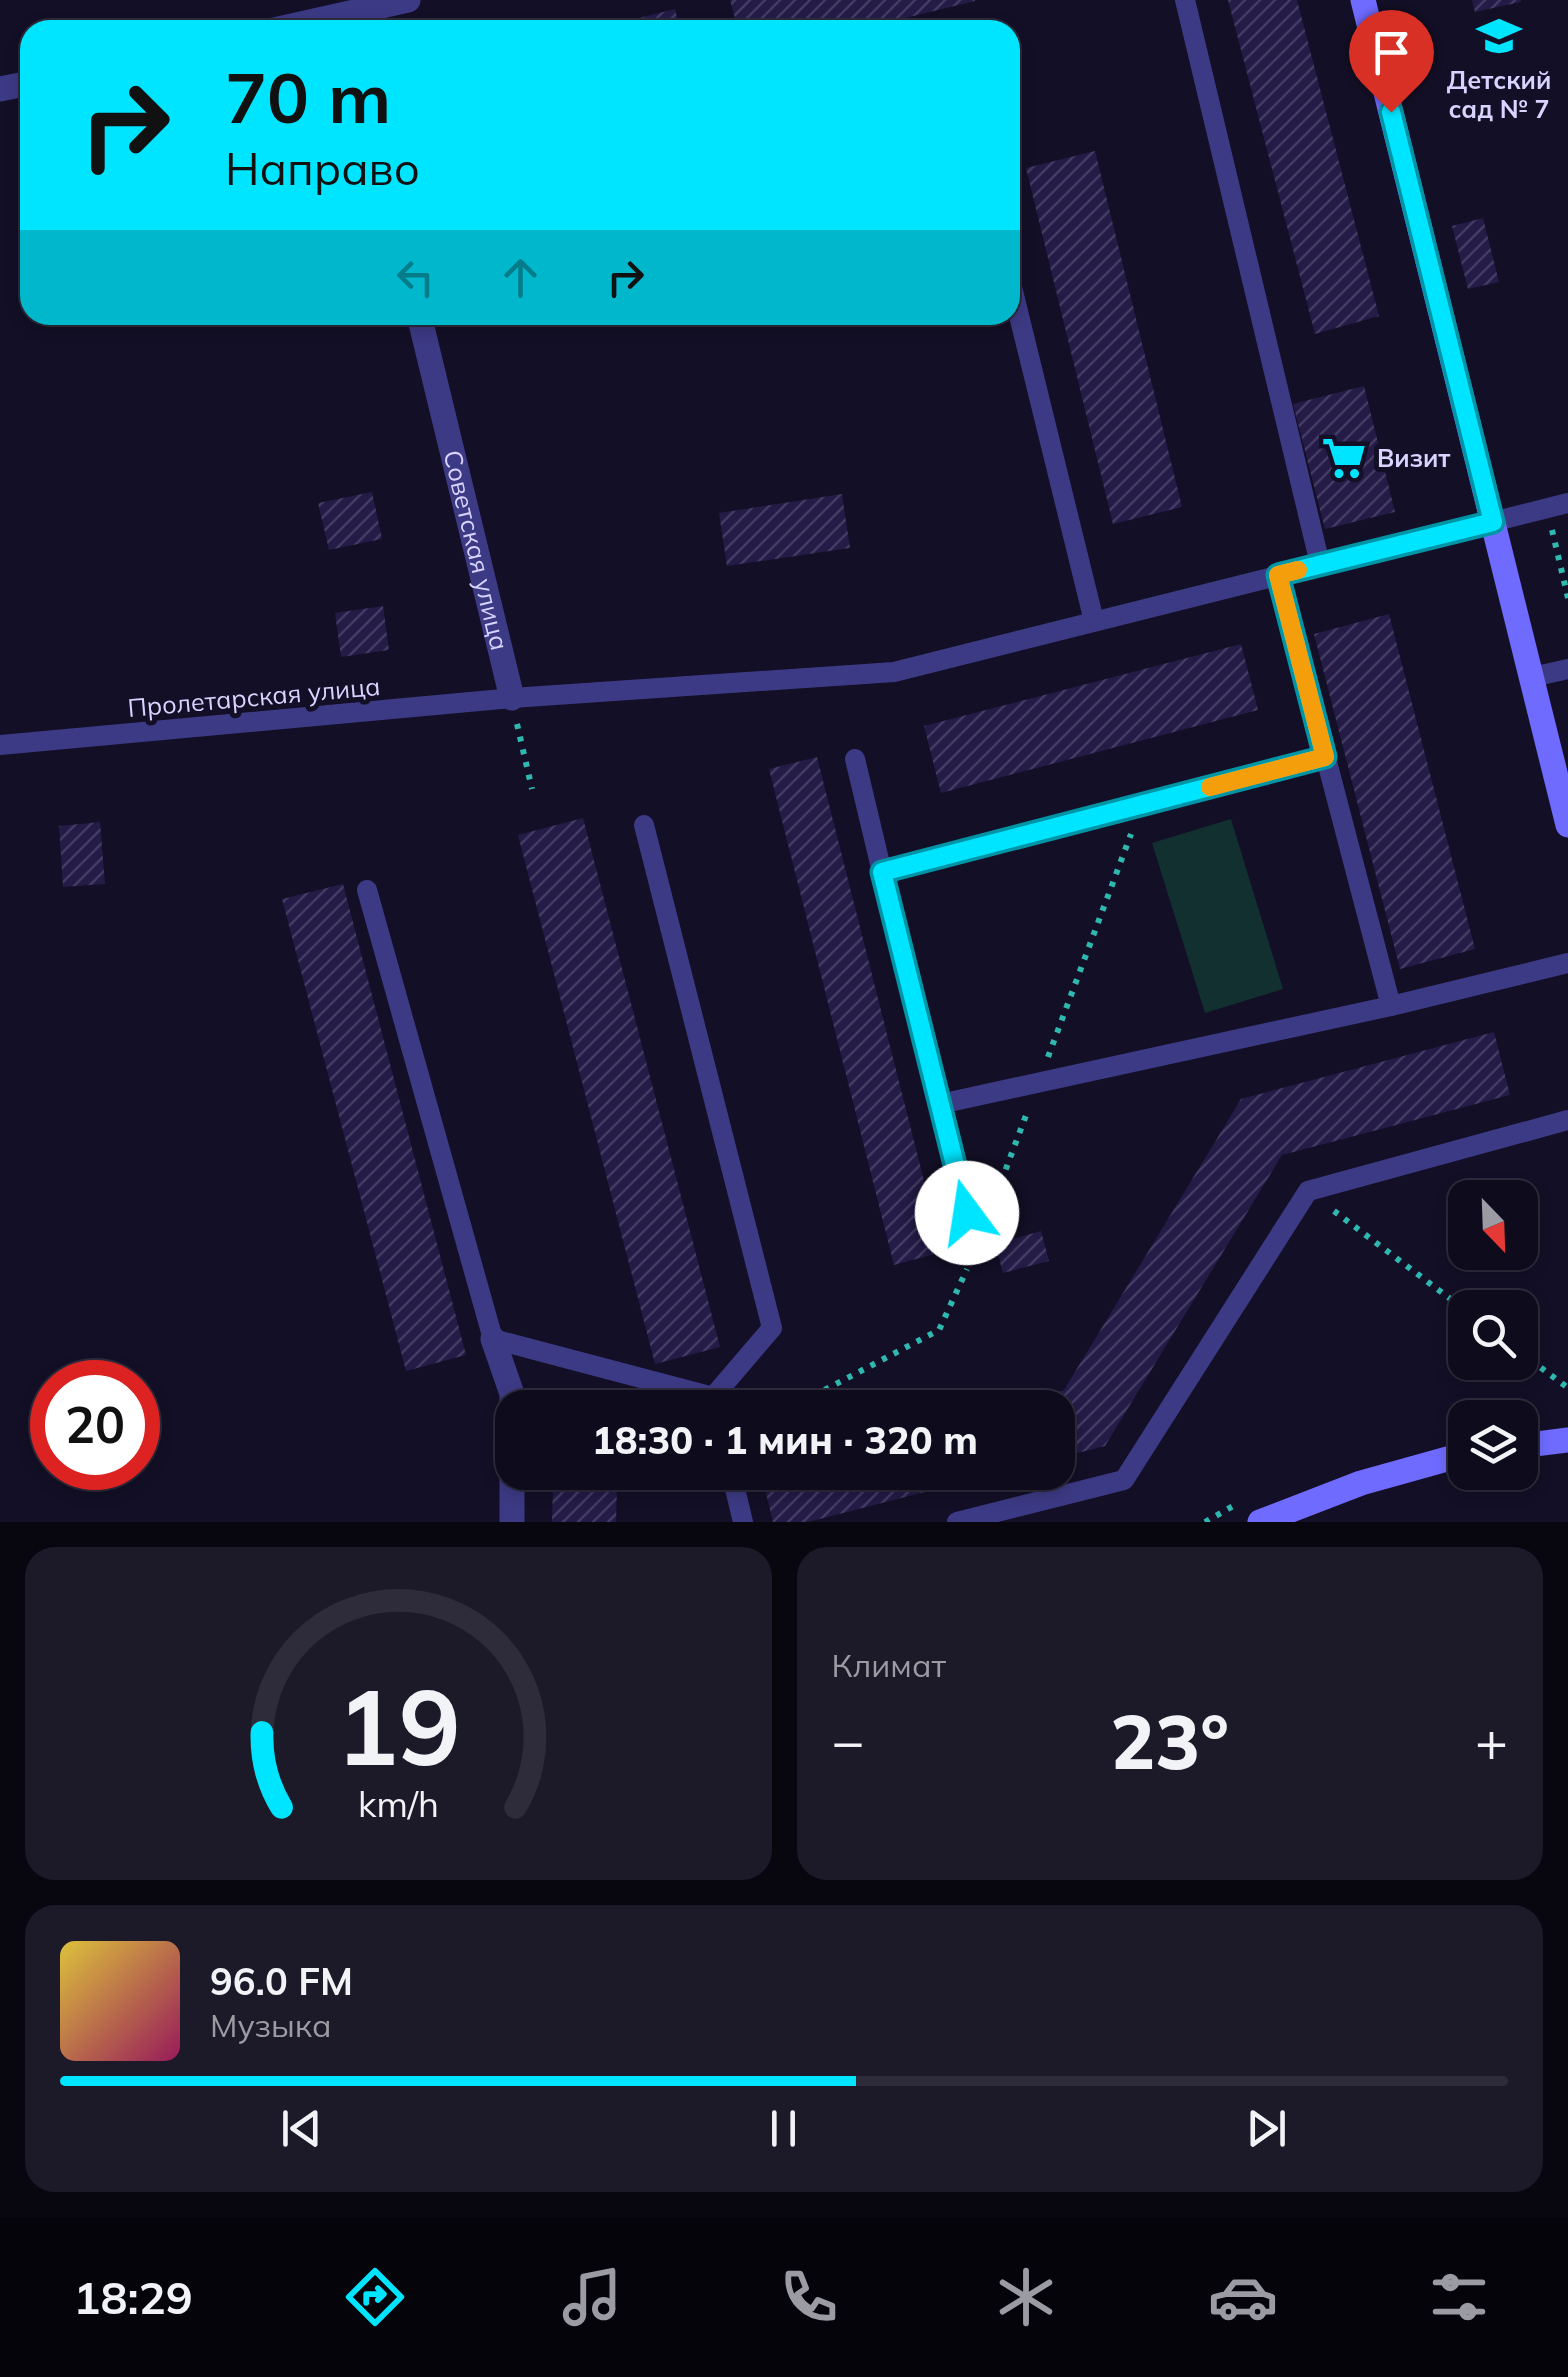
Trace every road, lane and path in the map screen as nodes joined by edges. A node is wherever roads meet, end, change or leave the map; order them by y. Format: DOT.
graph roads {
  1 [pos="408,0"];
  2 [pos="1186,0"];
  3 [pos="1363,0"];
  4 [pos="347,15"];
  5 [pos="1020,319"];
  6 [pos="421,325"];
  7 [pos="1568,503"];
  8 [pos="1493,522"];
  9 [pos="1550,524"];
  10 [pos="1320,564"];
  11 [pos="1278,575"];
  12 [pos="1568,598"];
  13 [pos="1094,621"];
  14 [pos="1568,669"];
  15 [pos="1532,677"];
  16 [pos="512,698"];
  17 [pos="0,745"];
  18 [pos="1325,757"];
  19 [pos="855,759"];
  20 [pos="532,789"];
  21 [pos="1142,805"];
  22 [pos="1568,825"];
  23 [pos="644,826"];
  24 [pos="882,872"];
  25 [pos="367,890"];
  26 [pos="1568,963"];
  27 [pos="1391,1006"];
  28 [pos="1038,1082"];
  29 [pos="940,1104"];
  30 [pos="1568,1120"];
  31 [pos="1308,1191"];
  32 [pos="976,1249"];
  33 [pos="1448,1297"];
  34 [pos="493,1339"];
  35 [pos="1538,1366"];
  36 [pos="1568,1388"];
  37 [pos="672,1390"];
  38 [pos="723,1390"];
  39 [pos="824,1390"];
  40 [pos="1568,1440"];
  41 [pos="1538,1444"];
  42 [pos="1448,1459"];
  43 [pos="735,1490"];
  44 [pos="512,1522"];
  45 [pos="742,1522"];
  46 [pos="957,1522"];
  47 [pos="1260,1522"];
  1 -- 4 [label="street"];
  2 -- 10 [label="lane"];
  3 -- 8 [label="main road"];
  5 -- 13 [label="lane"];
  6 -- 16 [label="street, Советская улица"];
  7 -- 8 [label="lane, Пролетарская улица"];
  8 -- 10 [label="lane, Пролетарская улица"];
  8 -- 15 [label="main road"];
  9 -- 12 [label="path"];
  10 -- 11 [label="lane, Пролетарская улица"];
  11 -- 13 [label="lane, Пролетарская улица"];
  11 -- 18 [label="lane"];
  13 -- 16 [label="lane, Пролетарская улица"];
  14 -- 15 [label="lane"];
  15 -- 22 [label="main road"];
  16 -- 17 [label="lane, Пролетарская улица"];
  16 -- 20 [label="path"];
  18 -- 21 [label="lane"];
  18 -- 27 [label="lane"];
  19 -- 24 [label="lane"];
  21 -- 24 [label="lane"];
  21 -- 28 [label="path"];
  23 -- 38 [label="lane"];
  24 -- 29 [label="lane"];
  25 -- 34 [label="lane"];
  26 -- 27 [label="lane"];
  27 -- 28 [label="lane"];
  28 -- 29 [label="lane"];
  28 -- 32 [label="path"];
  29 -- 32 [label="lane"];
  30 -- 31 [label="lane"];
  31 -- 33 [label="path"];
  31 -- 46 [label="lane"];
  32 -- 39 [label="path"];
  34 -- 37 [label="lane"];
  34 -- 44 [label="street"];
  35 -- 36 [label="path"];
  40 -- 41 [label="main road"];
  42 -- 47 [label="main road"];
  43 -- 45 [label="lane"];
}
